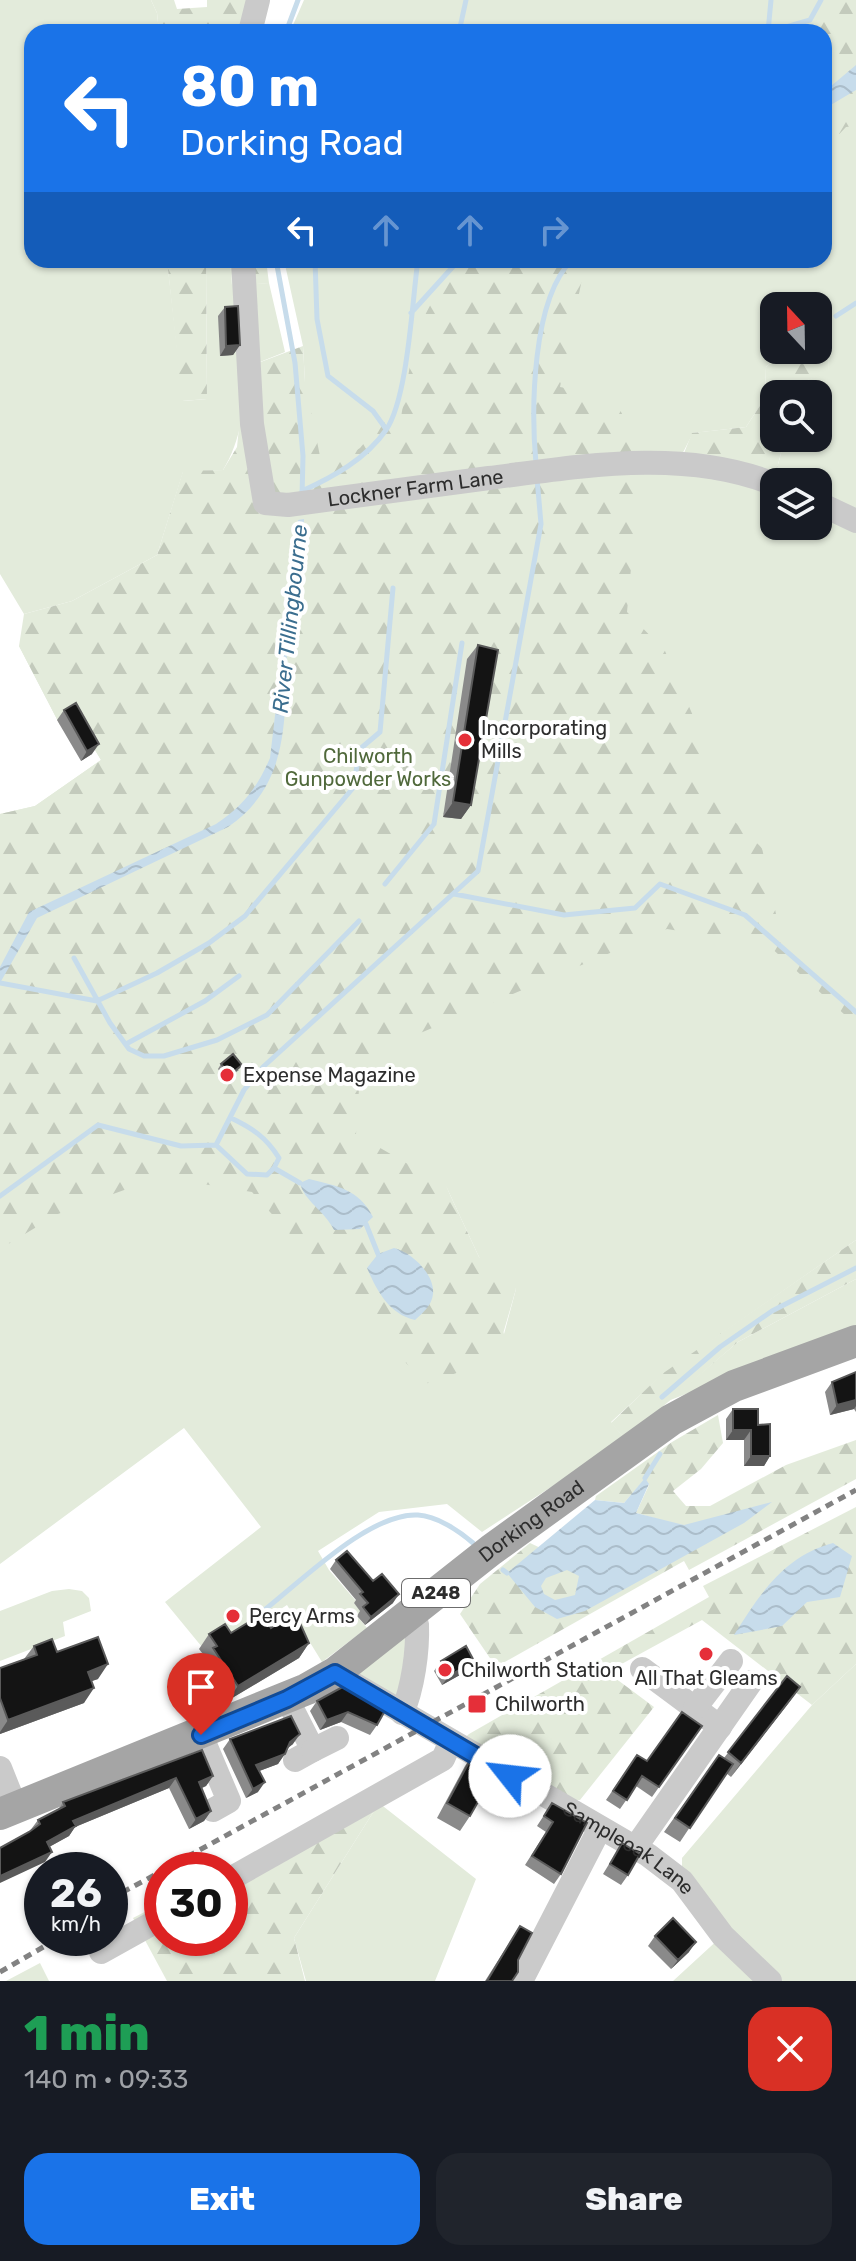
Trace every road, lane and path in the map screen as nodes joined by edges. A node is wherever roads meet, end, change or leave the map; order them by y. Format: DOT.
graph roads {
  1 [pos="258,0"];
  2 [pos="252,24"];
  3 [pos="243,268"];
  4 [pos="760,480"];
  5 [pos="832,510"];
  6 [pos="856,521"];
  7 [pos="856,1341"];
  8 [pos="409,1615"];
  9 [pos="731,1661"];
  10 [pos="642,1669"];
  11 [pos="335,1673"];
  12 [pos="751,1682"];
  13 [pos="287,1699"];
  14 [pos="695,1708"];
  15 [pos="402,1713"];
  16 [pos="720,1727"];
  17 [pos="201,1735"];
  18 [pos="337,1738"];
  19 [pos="450,1743"];
  20 [pos="0,1768"];
  21 [pos="227,1802"];
  22 [pos="65,1803"];
  23 [pos="5,1817"];
  24 [pos="600,1828"];
  25 [pos="635,1848"];
  26 [pos="248,1869"];
  27 [pos="521,1981"];
  28 [pos="770,1981"];
  1 -- 2 [label="street"];
  3 -- 4 [label="street, Lockner Farm Lane"];
  5 -- 6 [label="street"];
  7 -- 8 [label="main road, Dorking Road / A248"];
  8 -- 11 [label="main road, Dorking Road / A248"];
  8 -- 15 [label="street"];
  9 -- 14 [label="street"];
  10 -- 14 [label="street"];
  11 -- 13 [label="main road, Dorking Road / A248"];
  11 -- 15 [label="street, Sampleoak Lane"];
  12 -- 16 [label="street"];
  13 -- 17 [label="main road, Dorking Road / A248"];
  13 -- 18 [label="street"];
  14 -- 16 [label="street"];
  15 -- 19 [label="street, Sampleoak Lane"];
  16 -- 25 [label="street"];
  17 -- 21 [label="street"];
  17 -- 23 [label="main road, Dorking Road / A248"];
  19 -- 24 [label="street, Sampleoak Lane"];
  19 -- 26 [label="street"];
  20 -- 23 [label="street"];
  22 -- 23 [label="street"];
  24 -- 25 [label="street, Sampleoak Lane"];
  24 -- 27 [label="street"];
  25 -- 28 [label="street, Sampleoak Lane"];
}
